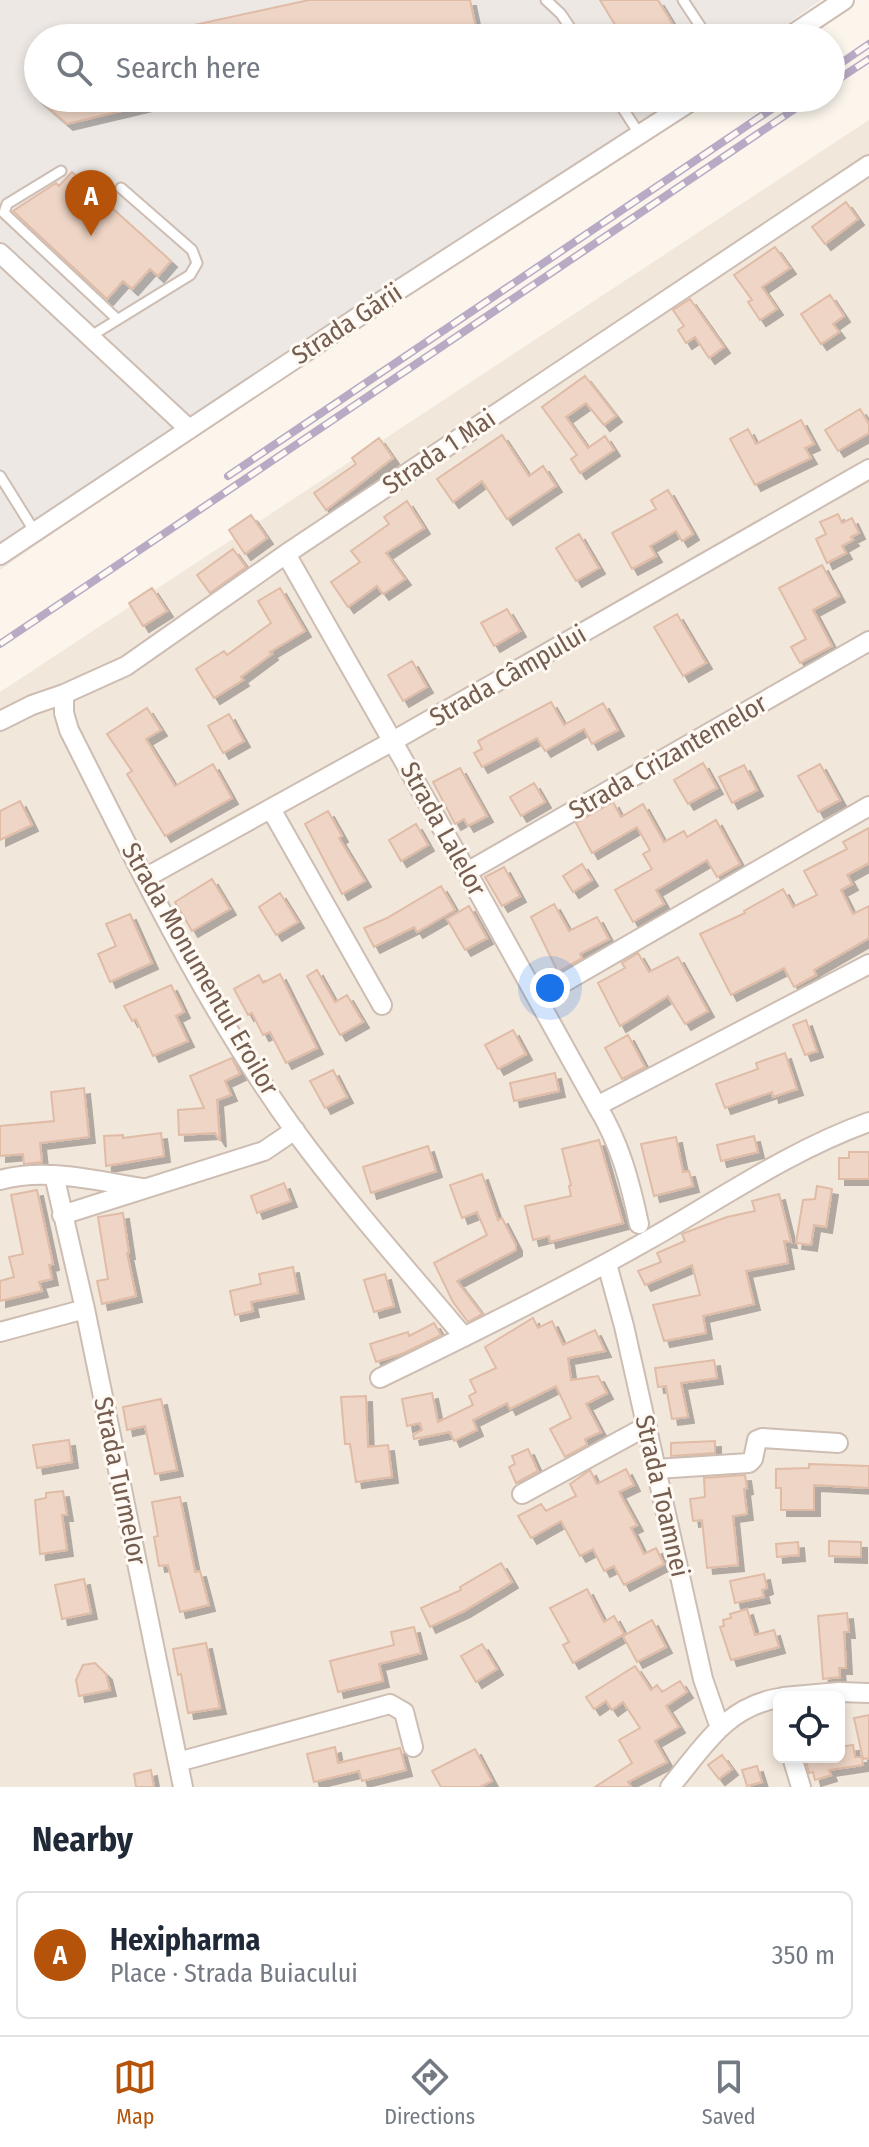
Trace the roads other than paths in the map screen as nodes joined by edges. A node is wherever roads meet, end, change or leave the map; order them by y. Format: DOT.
graph roads {
  1 [pos="546,0"];
  2 [pos="683,0"];
  3 [pos="844,0"];
  4 [pos="568,24"];
  5 [pos="699,24"];
  6 [pos="808,24"];
  7 [pos="625,112"];
  8 [pos="675,112"];
  9 [pos="640,135"];
  10 [pos="869,165"];
  11 [pos="61,171"];
  12 [pos="121,188"];
  13 [pos="0,253"];
  14 [pos="117,319"];
  15 [pos="91,336"];
  16 [pos="189,429"];
  17 [pos="867,474"];
  18 [pos="0,476"];
  19 [pos="35,532"];
  20 [pos="286,554"];
  21 [pos="0,555"];
  22 [pos="869,641"];
  23 [pos="64,694"];
  24 [pos="0,721"];
  25 [pos="393,741"];
  26 [pos="869,806"];
  27 [pos="271,809"];
  28 [pos="467,872"];
  29 [pos="145,878"];
  30 [pos="869,964"];
  31 [pos="537,998"];
  32 [pos="382,1005"];
  33 [pos="597,1106"];
  34 [pos="869,1122"];
  35 [pos="295,1130"];
  36 [pos="54,1175"];
  37 [pos="0,1180"];
  38 [pos="148,1189"];
  39 [pos="62,1215"];
  40 [pos="639,1224"];
  41 [pos="607,1264"];
  42 [pos="85,1309"];
  43 [pos="0,1332"];
  44 [pos="464,1337"];
  45 [pos="380,1378"];
  46 [pos="647,1426"];
  47 [pos="838,1443"];
  48 [pos="656,1469"];
  49 [pos="522,1494"];
  50 [pos="845,1692"];
  51 [pos="869,1693"];
  52 [pos="773,1700"];
  53 [pos="720,1728"];
  54 [pos="413,1747"];
  55 [pos="178,1762"];
  56 [pos="794,1763"];
  57 [pos="183,1787"];
  58 [pos="670,1787"];
  59 [pos="801,1787"];
  1 -- 4 [label="lane"];
  2 -- 5 [label="lane"];
  3 -- 6 [label="street"];
  7 -- 9 [label="lane"];
  8 -- 9 [label="street, Strada Gării"];
  9 -- 16 [label="street, Strada Gării"];
  10 -- 20 [label="street, Strada 1 Mai"];
  11 -- 14 [label="lane"];
  12 -- 14 [label="lane"];
  13 -- 15 [label="street"];
  14 -- 15 [label="lane"];
  15 -- 16 [label="street"];
  16 -- 19 [label="street, Strada Gării"];
  17 -- 25 [label="street, Strada Câmpului"];
  18 -- 19 [label="lane"];
  19 -- 21 [label="street, Strada Gării"];
  20 -- 23 [label="street, Strada 1 Mai"];
  20 -- 25 [label="street, Strada Lalelor"];
  22 -- 28 [label="street, Strada Crizantemelor"];
  23 -- 24 [label="street, Strada 1 Mai"];
  23 -- 29 [label="street, Strada Monumentul Eroilor"];
  25 -- 27 [label="street, Strada Câmpului"];
  25 -- 28 [label="street, Strada Lalelor"];
  26 -- 31 [label="street"];
  27 -- 29 [label="street, Strada Câmpului"];
  27 -- 32 [label="street"];
  28 -- 31 [label="street, Strada Lalelor"];
  29 -- 35 [label="street, Strada Monumentul Eroilor"];
  30 -- 33 [label="street"];
  31 -- 33 [label="street, Strada Lalelor"];
  33 -- 40 [label="street, Strada Lalelor"];
  34 -- 41 [label="street"];
  35 -- 38 [label="street"];
  35 -- 44 [label="street, Strada Monumentul Eroilor"];
  36 -- 37 [label="street"];
  36 -- 38 [label="street"];
  36 -- 39 [label="street, Strada Turmelor"];
  38 -- 39 [label="street"];
  39 -- 42 [label="street, Strada Turmelor"];
  41 -- 44 [label="street"];
  41 -- 46 [label="street, Strada Toamnei"];
  42 -- 43 [label="street"];
  42 -- 55 [label="street, Strada Turmelor"];
  44 -- 45 [label="street"];
  46 -- 48 [label="street, Strada Toamnei"];
  46 -- 49 [label="street"];
  47 -- 48 [label="street"];
  48 -- 53 [label="street, Strada Toamnei"];
  50 -- 51 [label="street"];
  52 -- 53 [label="street"];
  53 -- 58 [label="street"];
  54 -- 55 [label="street"];
  55 -- 57 [label="street, Strada Turmelor"];
  56 -- 59 [label="street"];
}
